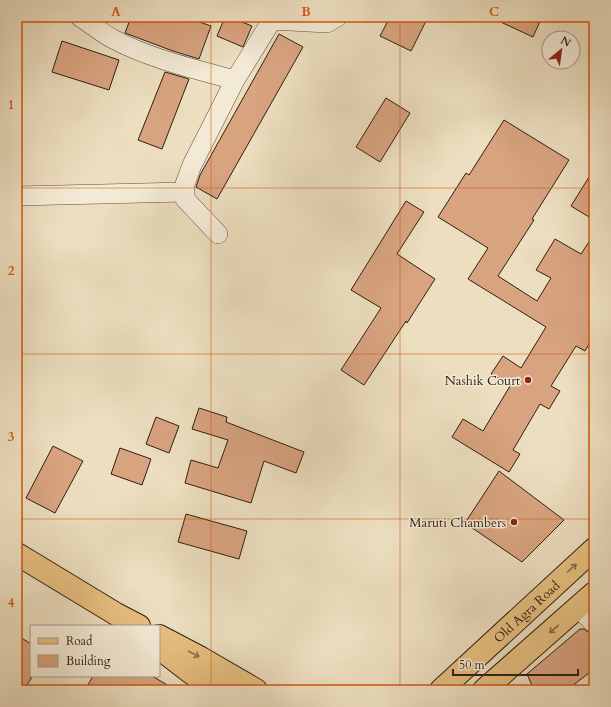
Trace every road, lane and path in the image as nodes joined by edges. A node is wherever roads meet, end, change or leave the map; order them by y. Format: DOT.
graph roads {
  1 [pos="80,17"];
  2 [pos="337,17"];
  3 [pos="312,20"];
  4 [pos="235,80"];
  5 [pos="185,192"];
  6 [pos="17,196"];
  7 [pos="218,234"];
  8 [pos="594,549"];
  9 [pos="17,554"];
  10 [pos="594,593"];
  11 [pos="578,608"];
  12 [pos="124,620"];
  13 [pos="594,623"];
  14 [pos="136,625"];
  15 [pos="160,637"];
  16 [pos="160,649"];
  17 [pos="216,690"];
  18 [pos="256,690"];
  19 [pos="441,690"];
  20 [pos="484,690"];
  1 -- 4 [label="street"];
  2 -- 3 [label="street"];
  3 -- 4 [label="street"];
  4 -- 5 [label="street"];
  5 -- 6 [label="street"];
  5 -- 7 [label="street"];
  19 -- 8 [label="main road, Old Agra Road, one-way"];
  9 -- 12 [label="main road"];
  10 -- 11 [label="main road"];
  11 -- 13 [label="street"];
  11 -- 20 [label="main road, one-way"];
  12 -- 14 [label="main road"];
  15 -- 18 [label="main road, one-way"];
  16 -- 17 [label="main road"];
}
